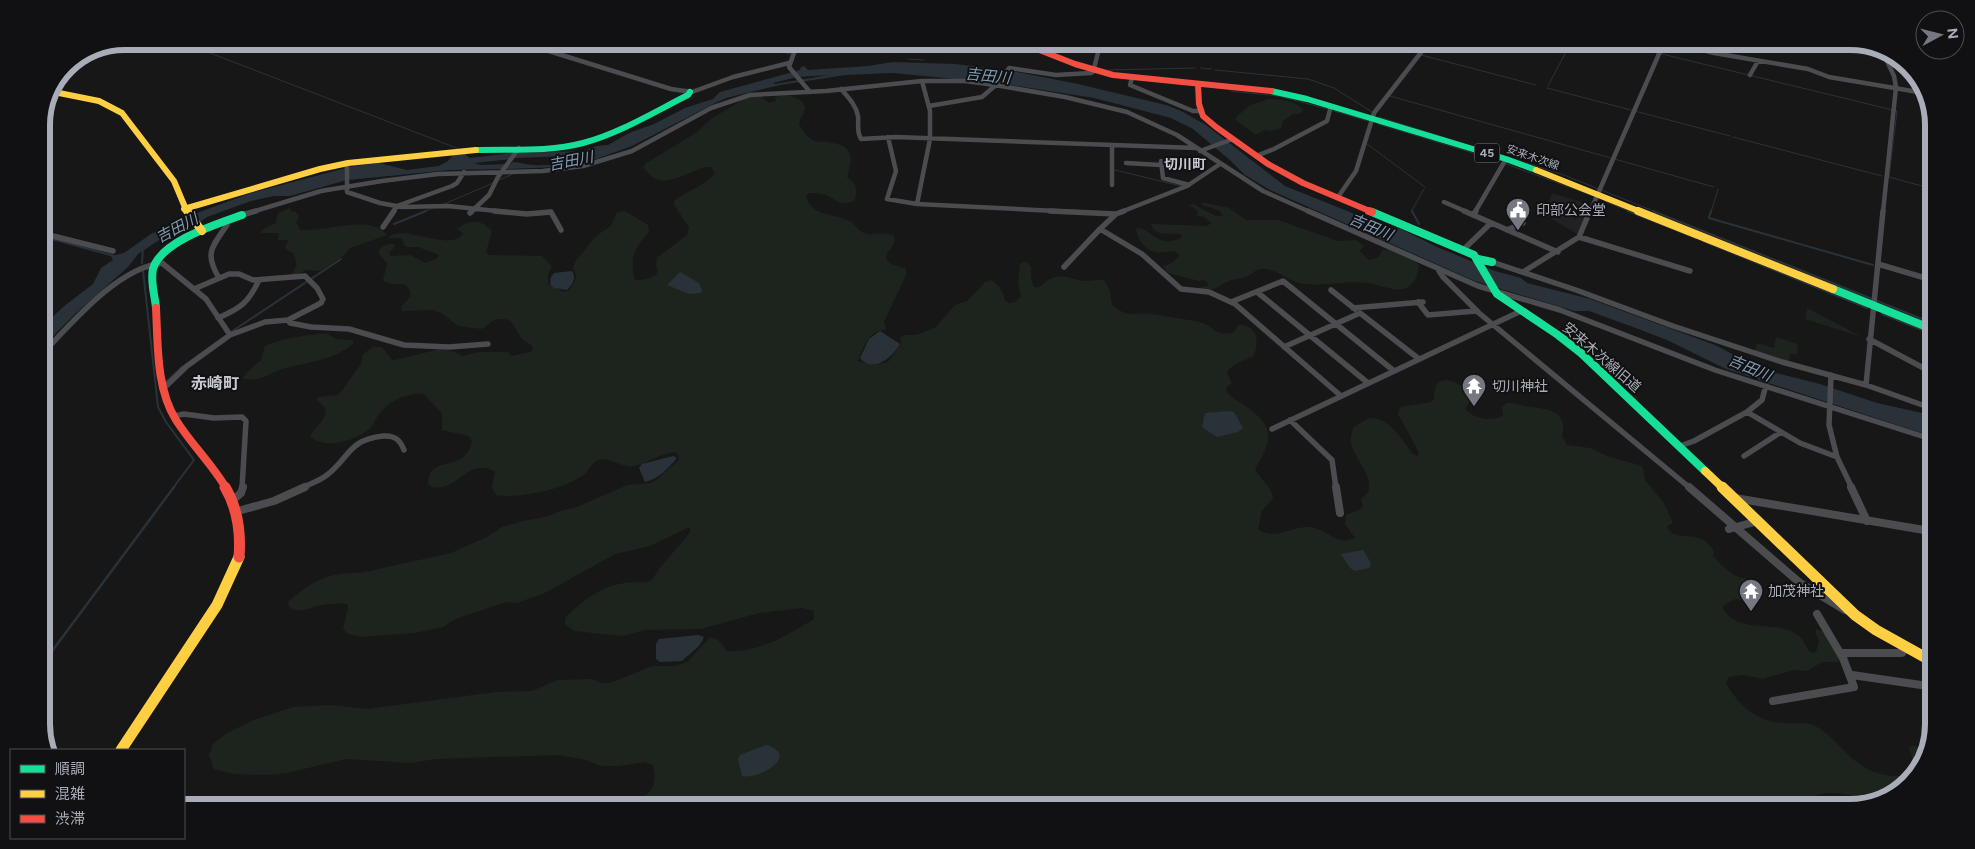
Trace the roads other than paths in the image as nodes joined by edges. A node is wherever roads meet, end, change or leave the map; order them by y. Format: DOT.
graph roads {
  1 [pos="546,50"];
  2 [pos="794,50"];
  3 [pos="1040,50"];
  4 [pos="1099,50"];
  5 [pos="1423,50"];
  6 [pos="1661,50"];
  7 [pos="1705,50"];
  8 [pos="1886,59"];
  9 [pos="1758,61"];
  10 [pos="789,65"];
  11 [pos="1094,70"];
  12 [pos="1750,75"];
  13 [pos="1132,78"];
  14 [pos="922,81"];
  15 [pos="996,84"];
  16 [pos="1198,84"];
  17 [pos="1896,87"];
  18 [pos="841,89"];
  19 [pos="1917,91"];
  20 [pos="690,92"];
  21 [pos="810,92"];
  22 [pos="58,93"];
  23 [pos="929,106"];
  24 [pos="1331,106"];
  25 [pos="1200,111"];
  26 [pos="1372,118"];
  27 [pos="888,137"];
  28 [pos="930,139"];
  29 [pos="1231,140"];
  30 [pos="1112,146"];
  31 [pos="519,150"];
  32 [pos="1200,150"];
  33 [pos="1256,156"];
  34 [pos="1506,159"];
  35 [pos="1126,163"];
  36 [pos="347,164"];
  37 [pos="1220,164"];
  38 [pos="503,171"];
  39 [pos="464,172"];
  40 [pos="347,185"];
  41 [pos="1112,185"];
  42 [pos="1189,185"];
  43 [pos="1598,194"];
  44 [pos="1338,197"];
  45 [pos="1444,202"];
  46 [pos="917,204"];
  47 [pos="398,206"];
  48 [pos="472,211"];
  49 [pos="185,212"];
  50 [pos="1116,214"];
  51 [pos="242,215"];
  52 [pos="1473,215"];
  53 [pos="225,222"];
  54 [pos="1523,223"];
  55 [pos="1491,224"];
  56 [pos="383,227"];
  57 [pos="1100,229"];
  58 [pos="201,230"];
  59 [pos="560,230"];
  60 [pos="1507,230"];
  61 [pos="50,235"];
  62 [pos="1579,237"];
  63 [pos="1464,249"];
  64 [pos="113,251"];
  65 [pos="1558,252"];
  66 [pos="1479,260"];
  67 [pos="156,262"];
  68 [pos="1492,262"];
  69 [pos="1878,264"];
  70 [pos="1064,267"];
  71 [pos="1440,269"];
  72 [pos="1690,271"];
  73 [pos="1523,272"];
  74 [pos="219,278"];
  75 [pos="1925,278"];
  76 [pos="309,279"];
  77 [pos="259,280"];
  78 [pos="194,289"];
  79 [pos="1331,290"];
  80 [pos="1493,290"];
  81 [pos="1257,292"];
  82 [pos="1232,302"];
  83 [pos="1421,302"];
  84 [pos="1872,305"];
  85 [pos="1353,308"];
  86 [pos="1476,311"];
  87 [pos="1521,311"];
  88 [pos="1360,313"];
  89 [pos="218,318"];
  90 [pos="288,320"];
  91 [pos="1335,324"];
  92 [pos="1492,324"];
  93 [pos="1925,325"];
  94 [pos="229,333"];
  95 [pos="1311,335"];
  96 [pos="1869,339"];
  97 [pos="488,344"];
  98 [pos="50,346"];
  99 [pos="1284,347"];
  100 [pos="1419,359"];
  101 [pos="1925,369"];
  102 [pos="1394,371"];
  103 [pos="1831,376"];
  104 [pos="1368,384"];
  105 [pos="1866,385"];
  106 [pos="1766,386"];
  107 [pos="164,388"];
  108 [pos="1341,396"];
  109 [pos="1829,405"];
  110 [pos="1925,406"];
  111 [pos="1747,412"];
  112 [pos="174,416"];
  113 [pos="1290,420"];
  114 [pos="1272,429"];
  115 [pos="1781,432"];
  116 [pos="1925,437"];
  117 [pos="1680,446"];
  118 [pos="404,450"];
  119 [pos="1744,456"];
  120 [pos="1838,457"];
  121 [pos="1734,498"];
  122 [pos="233,500"];
  123 [pos="238,511"];
  124 [pos="1340,513"];
  125 [pos="1758,521"];
  126 [pos="1867,521"];
  127 [pos="1737,527"];
  128 [pos="1729,529"];
  129 [pos="1925,532"];
  130 [pos="1817,614"];
  131 [pos="1855,614"];
  132 [pos="1906,647"];
  133 [pos="1841,653"];
  134 [pos="1925,657"];
  135 [pos="1852,675"];
  136 [pos="1925,686"];
  137 [pos="1773,701"];
  138 [pos="122,749"];
  1 -- 20 [label="street"];
  2 -- 10 [label="street"];
  3 -- 11 [label="street, 安来木次線 / 45"];
  4 -- 11 [label="street"];
  5 -- 26 [label="street"];
  6 -- 43 [label="street"];
  7 -- 9 [label="street"];
  8 -- 17 [label="street"];
  9 -- 12 [label="street"];
  9 -- 17 [label="street"];
  10 -- 20 [label="street"];
  10 -- 21 [label="street"];
  11 -- 13 [label="street, 安来木次線 / 45"];
  11 -- 15 [label="street"];
  13 -- 16 [label="street, 安来木次線 / 45"];
  13 -- 25 [label="street"];
  14 -- 15 [label="street"];
  14 -- 18 [label="street"];
  14 -- 23 [label="street"];
  15 -- 23 [label="street"];
  15 -- 32 [label="street"];
  16 -- 24 [label="street, 安来木次線 / 45"];
  16 -- 25 [label="street"];
  17 -- 19 [label="street"];
  17 -- 69 [label="street"];
  18 -- 21 [label="street"];
  18 -- 27 [label="street"];
  20 -- 31 [label="street"];
  21 -- 38 [label="street"];
  22 -- 49 [label="street"];
  23 -- 28 [label="street"];
  24 -- 26 [label="street, 安来木次線 / 45"];
  24 -- 33 [label="street"];
  25 -- 29 [label="street"];
  26 -- 34 [label="street, 安来木次線 / 45"];
  26 -- 44 [label="street"];
  27 -- 28 [label="street"];
  27 -- 46 [label="street"];
  28 -- 30 [label="street"];
  28 -- 46 [label="street"];
  29 -- 32 [label="street"];
  29 -- 33 [label="street"];
  30 -- 32 [label="street"];
  30 -- 41 [label="street"];
  31 -- 36 [label="street"];
  31 -- 38 [label="street"];
  32 -- 37 [label="street"];
  33 -- 44 [label="street"];
  34 -- 43 [label="street, 安来木次線 / 45"];
  34 -- 52 [label="street"];
  35 -- 42 [label="street"];
  36 -- 40 [label="street"];
  36 -- 49 [label="street"];
  37 -- 42 [label="street"];
  37 -- 71 [label="street"];
  38 -- 39 [label="street"];
  38 -- 48 [label="street"];
  39 -- 40 [label="street"];
  39 -- 47 [label="street"];
  40 -- 47 [label="street"];
  40 -- 51 [label="street"];
  42 -- 50 [label="street"];
  43 -- 62 [label="street"];
  43 -- 84 [label="street, 安来木次線 / 45"];
  44 -- 63 [label="street"];
  45 -- 52 [label="street"];
  46 -- 50 [label="street"];
  47 -- 48 [label="street"];
  47 -- 56 [label="street"];
  48 -- 59 [label="street"];
  49 -- 58 [label="street"];
  50 -- 57 [label="street"];
  51 -- 53 [label="street"];
  52 -- 55 [label="street"];
  53 -- 58 [label="street"];
  53 -- 74 [label="street"];
  54 -- 60 [label="street"];
  55 -- 60 [label="street"];
  55 -- 63 [label="street"];
  57 -- 70 [label="street"];
  57 -- 82 [label="street"];
  58 -- 67 [label="street"];
  60 -- 65 [label="street"];
  61 -- 64 [label="street"];
  62 -- 65 [label="street"];
  62 -- 72 [label="street"];
  63 -- 66 [label="street"];
  65 -- 73 [label="street"];
  66 -- 68 [label="street"];
  66 -- 80 [label="street"];
  67 -- 78 [label="street"];
  67 -- 98 [label="street"];
  67 -- 107 [label="street"];
  68 -- 73 [label="street"];
  69 -- 75 [label="street"];
  69 -- 84 [label="street"];
  71 -- 80 [label="street"];
  71 -- 86 [label="street"];
  73 -- 103 [label="street"];
  74 -- 77 [label="street"];
  74 -- 78 [label="street"];
  76 -- 77 [label="street"];
  76 -- 90 [label="street"];
  77 -- 89 [label="street"];
  78 -- 89 [label="street"];
  79 -- 85 [label="street"];
  80 -- 87 [label="street, 安来木次線旧道"];
  80 -- 106 [label="street"];
  81 -- 82 [label="street"];
  81 -- 91 [label="street"];
  81 -- 95 [label="street"];
  82 -- 99 [label="street"];
  83 -- 85 [label="street"];
  83 -- 86 [label="street"];
  84 -- 93 [label="street, 安来木次線 / 45"];
  84 -- 96 [label="street"];
  85 -- 88 [label="street"];
  86 -- 92 [label="street"];
  87 -- 92 [label="street"];
  87 -- 117 [label="street, 安来木次線旧道"];
  88 -- 91 [label="street"];
  88 -- 100 [label="street"];
  89 -- 94 [label="street"];
  90 -- 94 [label="street"];
  90 -- 97 [label="street"];
  91 -- 95 [label="street"];
  91 -- 102 [label="street"];
  92 -- 100 [label="street"];
  92 -- 127 [label="street"];
  94 -- 107 [label="street"];
  95 -- 99 [label="street"];
  95 -- 104 [label="street"];
  96 -- 101 [label="street"];
  96 -- 105 [label="street"];
  99 -- 108 [label="street"];
  100 -- 102 [label="street"];
  102 -- 104 [label="street"];
  103 -- 105 [label="street"];
  103 -- 109 [label="street"];
  104 -- 108 [label="street"];
  105 -- 110 [label="street"];
  106 -- 109 [label="street"];
  106 -- 111 [label="street"];
  107 -- 112 [label="street"];
  108 -- 113 [label="street"];
  109 -- 116 [label="street"];
  109 -- 120 [label="street"];
  111 -- 115 [label="street"];
  111 -- 117 [label="street"];
  112 -- 122 [label="street"];
  112 -- 122 [label="street"];
  113 -- 114 [label="street"];
  113 -- 124 [label="street"];
  115 -- 119 [label="street"];
  115 -- 120 [label="street"];
  117 -- 121 [label="street, 安来木次線旧道"];
  118 -- 123 [label="street"];
  120 -- 126 [label="street"];
  121 -- 125 [label="street, 安来木次線旧道"];
  121 -- 126 [label="street"];
  122 -- 123 [label="street"];
  123 -- 138 [label="street"];
  125 -- 127 [label="street"];
  125 -- 131 [label="street, 安来木次線旧道"];
  126 -- 129 [label="street"];
  127 -- 128 [label="street"];
  127 -- 131 [label="street"];
  130 -- 133 [label="street"];
  131 -- 132 [label="street, 安来木次線旧道"];
  132 -- 133 [label="street"];
  132 -- 134 [label="street, 安来木次線旧道"];
  133 -- 135 [label="street"];
  135 -- 136 [label="street"];
  135 -- 137 [label="street"];
}
